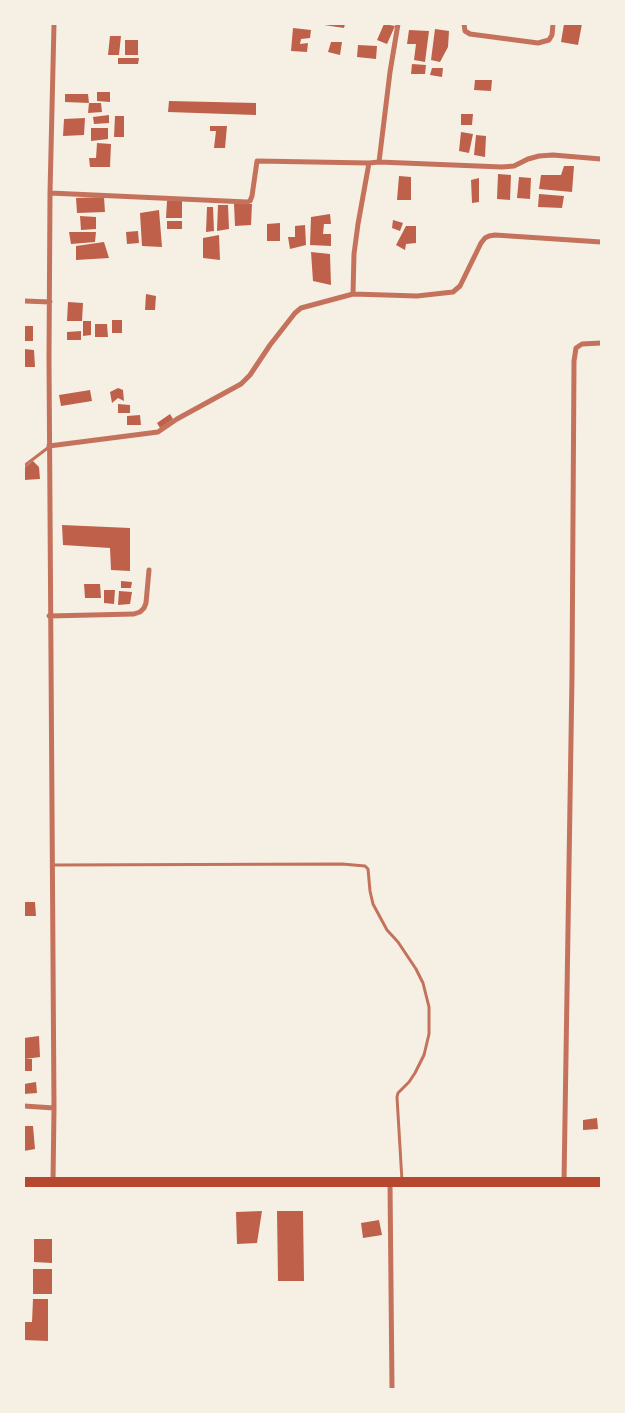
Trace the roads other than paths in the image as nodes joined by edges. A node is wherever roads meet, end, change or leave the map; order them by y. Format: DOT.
graph roads {
  1 [pos="54,24"];
  2 [pos="398,24"];
  3 [pos="464,24"];
  4 [pos="553,24"];
  5 [pos="601,159"];
  6 [pos="379,162"];
  7 [pos="369,163"];
  8 [pos="50,193"];
  9 [pos="601,242"];
  10 [pos="352,294"];
  11 [pos="24,301"];
  12 [pos="50,302"];
  13 [pos="601,343"];
  14 [pos="49,446"];
  15 [pos="24,466"];
  16 [pos="149,570"];
  17 [pos="49,616"];
  18 [pos="51,865"];
  19 [pos="24,1106"];
  20 [pos="54,1108"];
  21 [pos="24,1182"];
  22 [pos="53,1182"];
  23 [pos="390,1182"];
  24 [pos="402,1182"];
  25 [pos="564,1182"];
  26 [pos="601,1182"];
  27 [pos="392,1389"];
  1 -- 8 [label="street"];
  2 -- 6 [label="street"];
  3 -- 4 [label="street"];
  5 -- 6 [label="street"];
  6 -- 7 [label="street"];
  7 -- 8 [label="street"];
  7 -- 10 [label="street"];
  8 -- 12 [label="street"];
  9 -- 10 [label="street"];
  10 -- 14 [label="street"];
  11 -- 12 [label="street"];
  12 -- 14 [label="street"];
  13 -- 25 [label="street"];
  14 -- 15 [label="lane"];
  14 -- 17 [label="street"];
  16 -- 17 [label="street"];
  17 -- 18 [label="street"];
  18 -- 20 [label="street"];
  18 -- 24 [label="lane"];
  19 -- 20 [label="street"];
  20 -- 22 [label="street"];
  21 -- 22 [label="main road"];
  22 -- 23 [label="main road"];
  23 -- 24 [label="main road"];
  23 -- 27 [label="street"];
  24 -- 25 [label="main road"];
  25 -- 26 [label="main road"];
}
